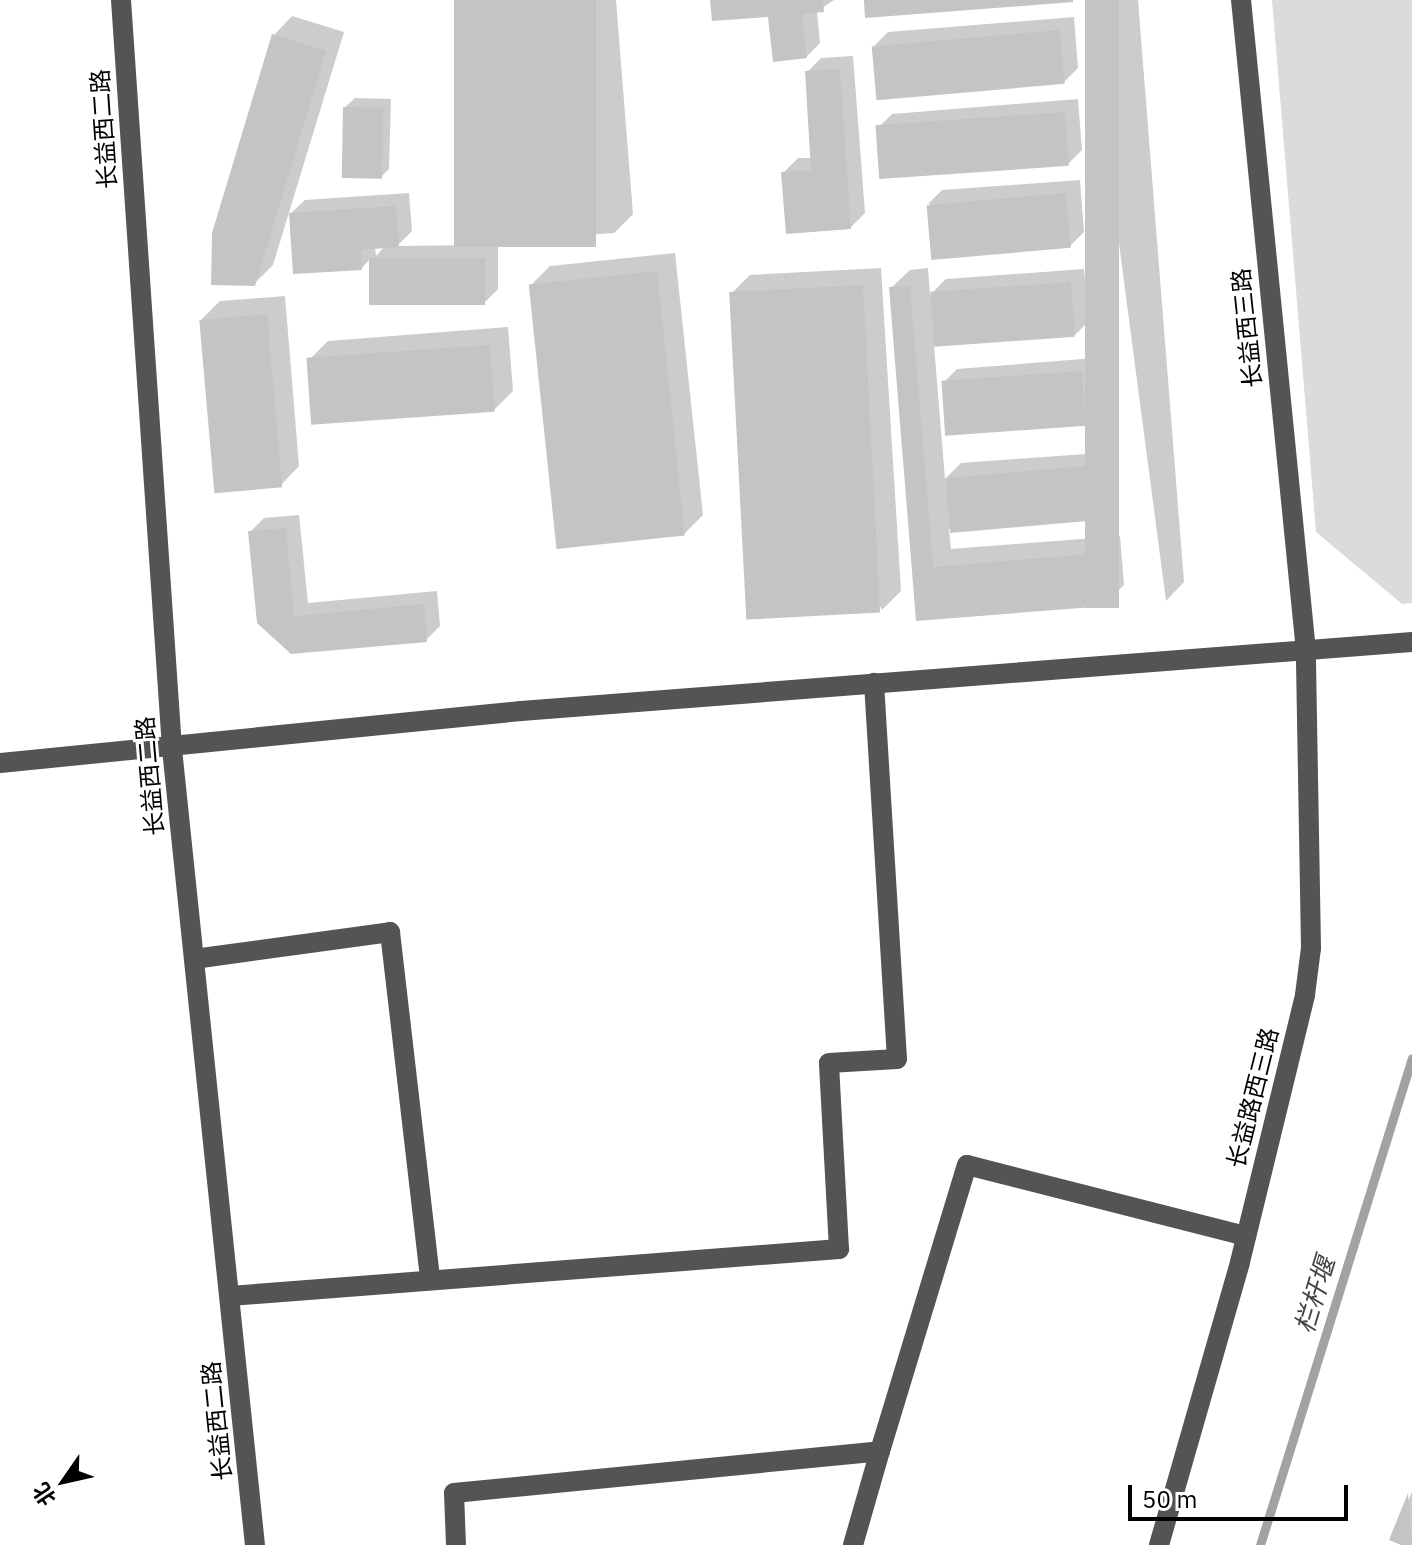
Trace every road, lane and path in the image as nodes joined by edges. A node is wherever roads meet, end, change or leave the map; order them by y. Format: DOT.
graph roads {
  1 [pos="121,0"];
  2 [pos="1241,0"];
  3 [pos="1412,642"];
  4 [pos="1306,651"];
  5 [pos="874,683"];
  6 [pos="172,749"];
  7 [pos="0,763"];
  8 [pos="194,959"];
  9 [pos="1246,1236"];
  10 [pos="430,1279"];
  11 [pos="230,1296"];
  12 [pos="880,1451"];
  13 [pos="255,1545"];
  14 [pos="456,1545"];
  15 [pos="853,1545"];
  16 [pos="1159,1545"];
  1 -- 6 [label="street, 长益西二路"];
  2 -- 4 [label="street, 长益西三路"];
  3 -- 4 [label="street"];
  4 -- 5 [label="street"];
  4 -- 9 [label="street, 长益路西三路"];
  5 -- 6 [label="street"];
  5 -- 10 [label="street"];
  6 -- 7 [label="street"];
  6 -- 8 [label="street, 长益西二路"];
  8 -- 10 [label="street"];
  8 -- 11 [label="street, 长益西二路"];
  9 -- 12 [label="street"];
  9 -- 16 [label="street, 长益路西三路"];
  10 -- 11 [label="street"];
  11 -- 13 [label="street, 长益西二路"];
  12 -- 14 [label="street"];
  12 -- 15 [label="street"];
}
